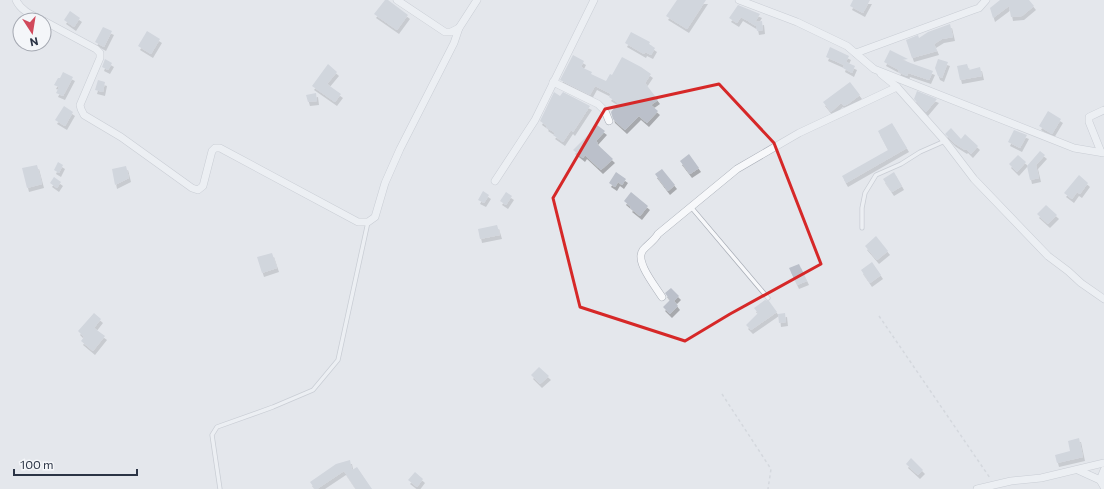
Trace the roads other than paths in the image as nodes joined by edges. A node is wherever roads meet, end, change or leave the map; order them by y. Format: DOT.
graph roads {
  1 [pos="16,0"];
  2 [pos="397,0"];
  3 [pos="476,0"];
  4 [pos="594,0"];
  5 [pos="739,0"];
  6 [pos="986,0"];
  7 [pos="28,12"];
  8 [pos="52,25"];
  9 [pos="459,28"];
  10 [pos="856,53"];
  11 [pos="874,69"];
  12 [pos="553,82"];
  13 [pos="897,87"];
  14 [pos="1104,110"];
  15 [pos="609,121"];
  16 [pos="945,141"];
  17 [pos="1103,153"];
  18 [pos="494,181"];
  19 [pos="692,207"];
  20 [pos="368,222"];
  21 [pos="862,228"];
  22 [pos="662,297"];
  23 [pos="768,298"];
  24 [pos="1104,298"];
  25 [pos="1104,463"];
  26 [pos="1078,470"];
  27 [pos="1104,470"];
  28 [pos="1100,480"];
  29 [pos="1104,487"];
  30 [pos="220,489"];
  31 [pos="977,489"];
  1 -- 7 [label="street"];
  2 -- 9 [label="street"];
  3 -- 9 [label="street"];
  4 -- 12 [label="street"];
  5 -- 10 [label="street"];
  6 -- 10 [label="street"];
  8 -- 20 [label="street"];
  9 -- 20 [label="street"];
  10 -- 11 [label="street"];
  11 -- 13 [label="street"];
  11 -- 17 [label="street"];
  12 -- 15 [label="street"];
  12 -- 18 [label="street"];
  13 -- 16 [label="street"];
  13 -- 19 [label="street"];
  14 -- 17 [label="street"];
  16 -- 21 [label="lane"];
  16 -- 24 [label="street"];
  19 -- 22 [label="street"];
  19 -- 23 [label="lane"];
  20 -- 30 [label="lane"];
  25 -- 26 [label="street"];
  26 -- 28 [label="street"];
  26 -- 31 [label="street"];
  27 -- 28 [label="street"];
  28 -- 29 [label="street"];
}
